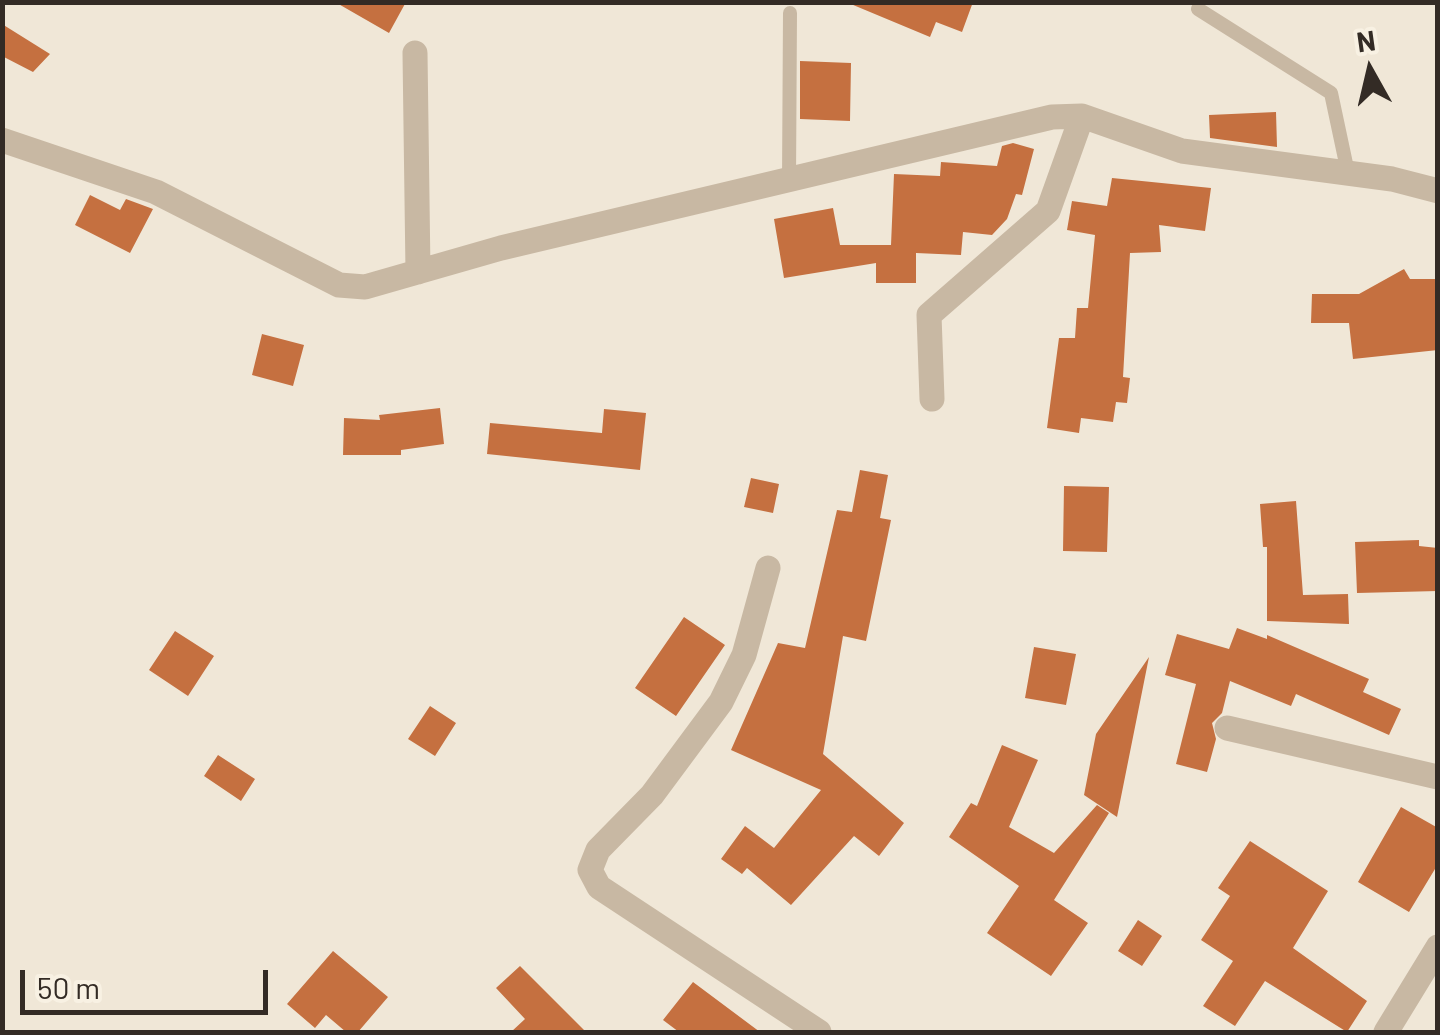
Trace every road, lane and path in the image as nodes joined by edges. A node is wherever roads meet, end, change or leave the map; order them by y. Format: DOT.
graph roads {
  1 [pos="1198,9"];
  2 [pos="790,14"];
  3 [pos="415,53"];
  4 [pos="1082,116"];
  5 [pos="2,140"];
  6 [pos="1348,173"];
  7 [pos="788,181"];
  8 [pos="1438,191"];
  9 [pos="418,272"];
  10 [pos="932,398"];
  11 [pos="768,568"];
  12 [pos="1227,728"];
  13 [pos="1438,777"];
  14 [pos="1438,947"];
  15 [pos="819,1032"];
  16 [pos="1386,1032"];
  1 -- 6 [label="lane"];
  2 -- 7 [label="lane"];
  3 -- 9 [label="street"];
  4 -- 6 [label="street"];
  4 -- 7 [label="street"];
  4 -- 10 [label="street"];
  5 -- 9 [label="street"];
  6 -- 8 [label="street"];
  7 -- 9 [label="street"];
  11 -- 15 [label="street"];
  12 -- 13 [label="street"];
  14 -- 16 [label="street"];
}
